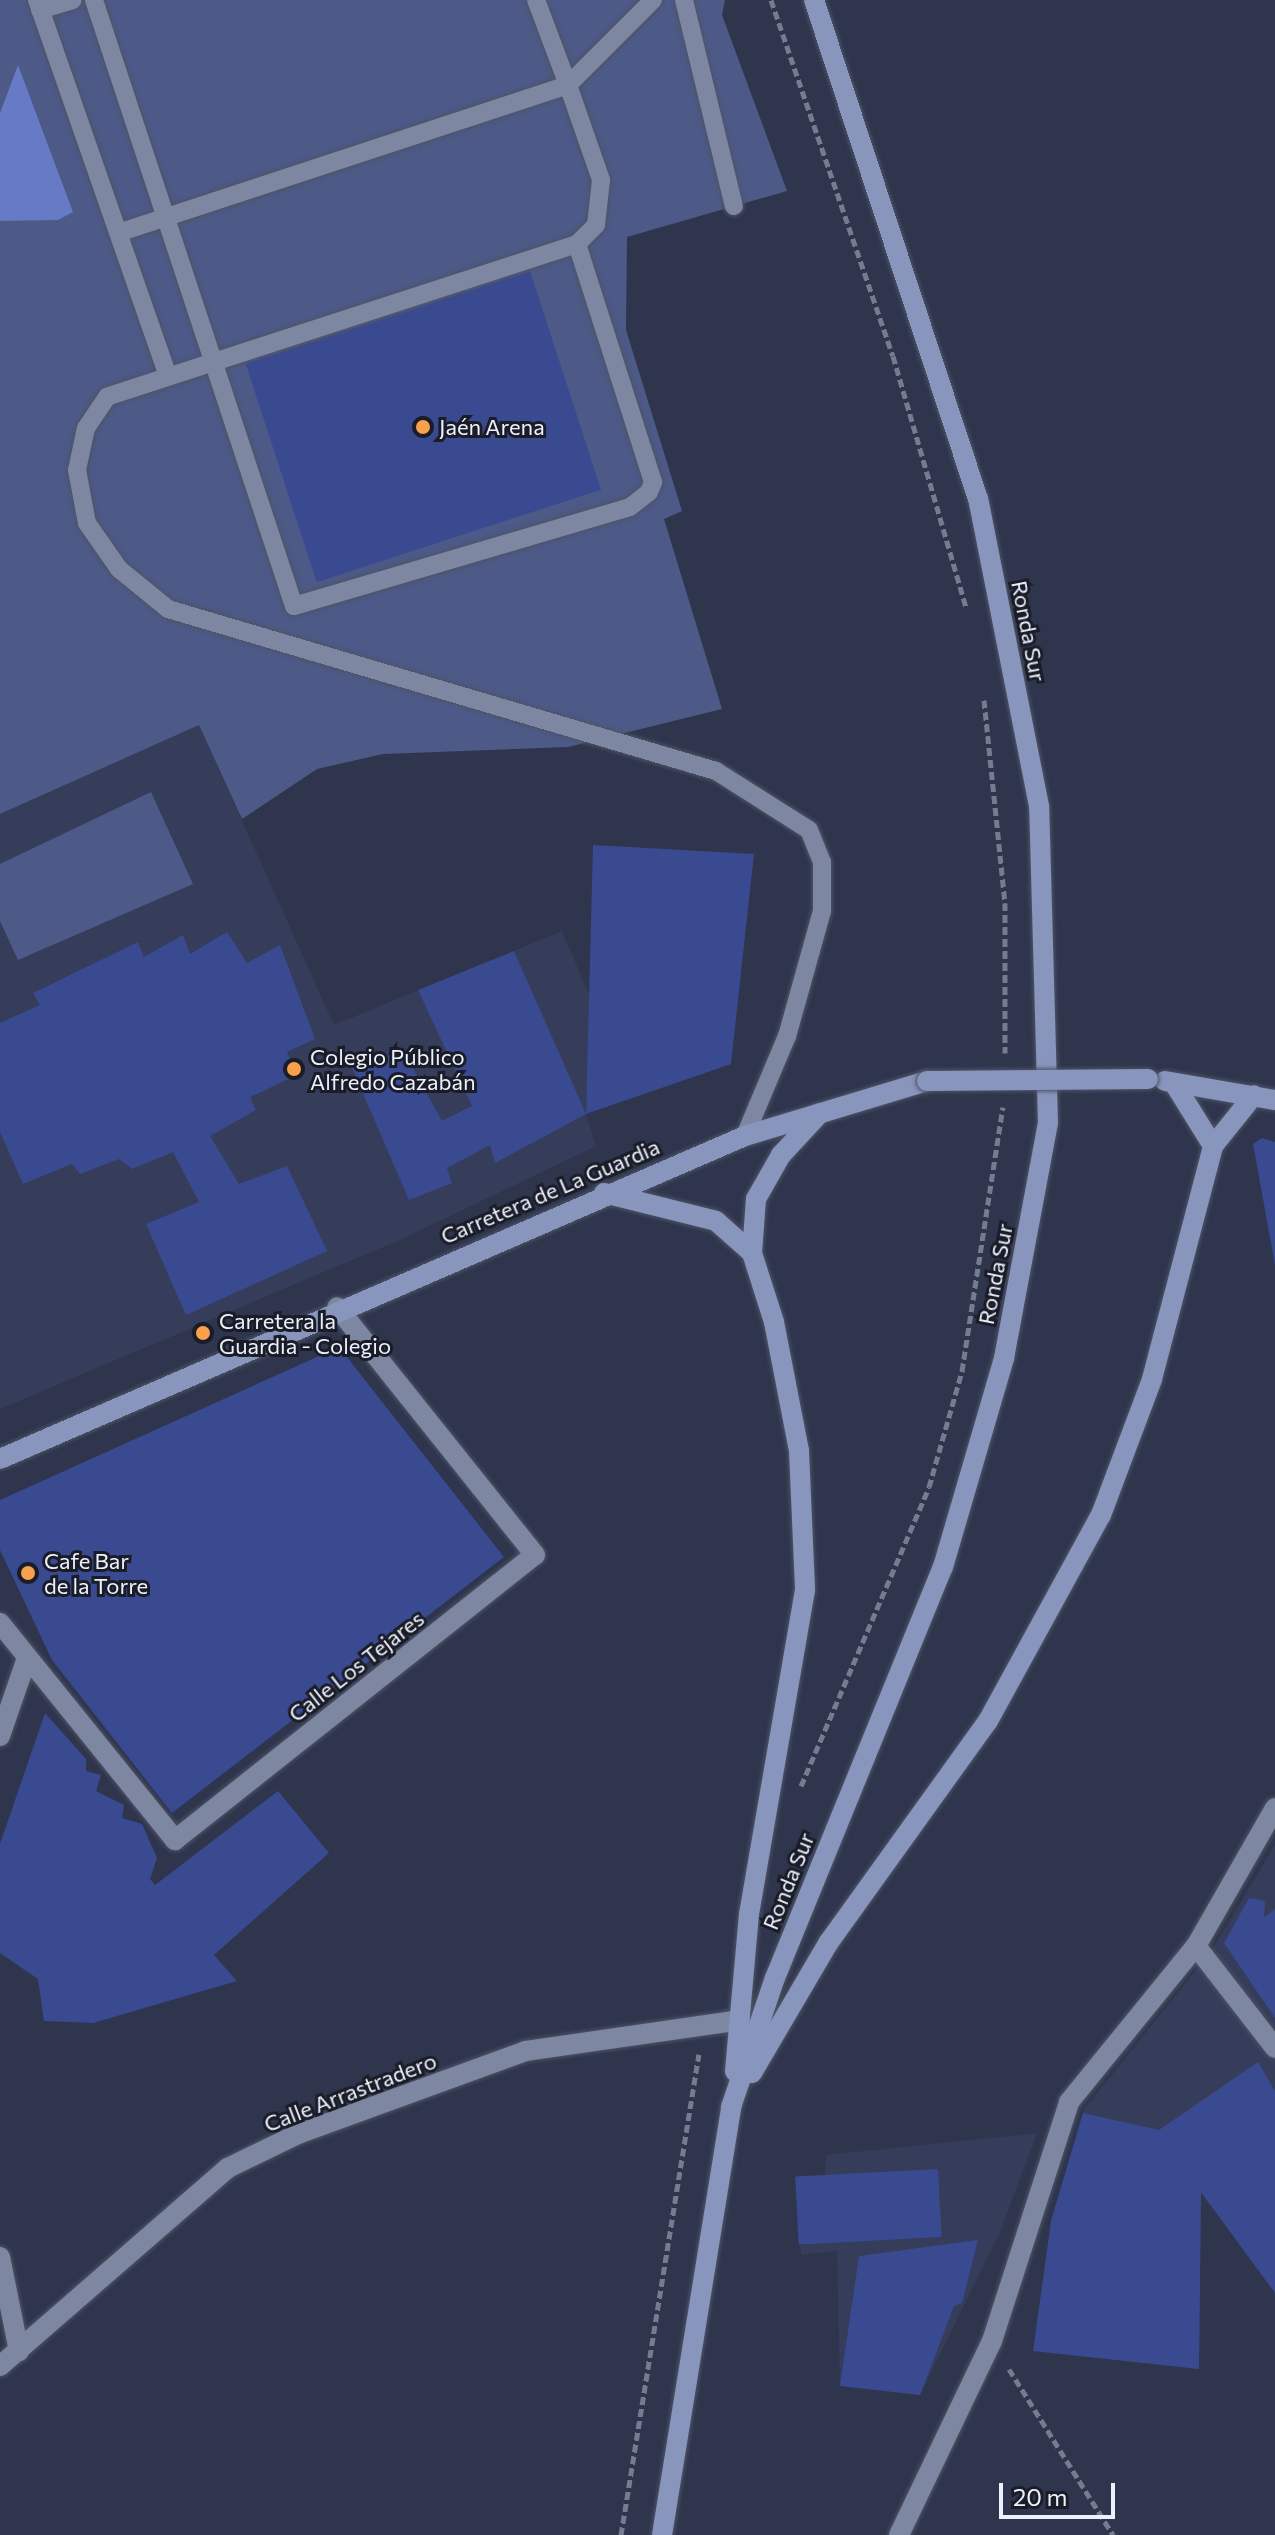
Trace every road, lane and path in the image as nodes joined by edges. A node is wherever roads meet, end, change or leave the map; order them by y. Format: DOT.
graph roads {
  1 [pos="72,0"];
  2 [pos="94,0"];
  3 [pos="536,0"];
  4 [pos="653,0"];
  5 [pos="684,0"];
  6 [pos="771,0"];
  7 [pos="814,0"];
  8 [pos="38,5"];
  9 [pos="568,85"];
  10 [pos="734,206"];
  11 [pos="166,219"];
  12 [pos="121,232"];
  13 [pos="577,244"];
  14 [pos="213,359"];
  15 [pos="167,373"];
  16 [pos="970,624"];
  17 [pos="982,683"];
  18 [pos="1004,1063"];
  19 [pos="1174,1083"];
  20 [pos="1003,1095"];
  21 [pos="1254,1095"];
  22 [pos="1275,1100"];
  23 [pos="823,1110"];
  24 [pos="745,1136"];
  25 [pos="1213,1146"];
  26 [pos="604,1193"];
  27 [pos="752,1253"];
  28 [pos="337,1307"];
  29 [pos="0,1459"];
  30 [pos="0,1623"];
  31 [pos="27,1658"];
  32 [pos="0,1736"];
  33 [pos="807,1787"];
  34 [pos="1275,1808"];
  35 [pos="1196,1946"];
  36 [pos="740,2020"];
  37 [pos="1275,2048"];
  38 [pos="694,2091"];
  39 [pos="731,2107"];
  40 [pos="0,2257"];
  41 [pos="992,2341"];
  42 [pos="19,2351"];
  43 [pos="0,2366"];
  44 [pos="621,2535"];
  45 [pos="662,2535"];
  46 [pos="899,2535"];
  47 [pos="1113,2535"];
  1 -- 8 [label="lane"];
  2 -- 11 [label="lane"];
  3 -- 9 [label="lane"];
  4 -- 9 [label="lane"];
  5 -- 10 [label="lane"];
  6 -- 16 [label="path"];
  7 -- 39 [label="main road, Ronda Sur"];
  8 -- 12 [label="lane"];
  9 -- 11 [label="lane"];
  9 -- 13 [label="lane"];
  11 -- 12 [label="lane"];
  11 -- 14 [label="lane"];
  12 -- 15 [label="lane"];
  13 -- 14 [label="lane"];
  13 -- 14 [label="lane"];
  14 -- 15 [label="lane"];
  15 -- 24 [label="lane"];
  17 -- 18 [label="path"];
  19 -- 21 [label="main road, Carretera de La Guardia"];
  19 -- 23 [label="main road, Carretera de La Guardia, bridge"];
  19 -- 25 [label="main road"];
  20 -- 33 [label="path"];
  21 -- 22 [label="main road, Carretera de La Guardia"];
  21 -- 25 [label="main road"];
  23 -- 24 [label="main road, Carretera de La Guardia"];
  23 -- 27 [label="main road"];
  24 -- 26 [label="main road, Carretera de La Guardia"];
  25 -- 39 [label="main road"];
  26 -- 27 [label="main road"];
  26 -- 28 [label="main road, Carretera de La Guardia"];
  27 -- 36 [label="main road"];
  28 -- 29 [label="main road, Carretera de La Guardia"];
  28 -- 31 [label="street, Calle Los Tejares"];
  30 -- 31 [label="street, Calle Los Tejares"];
  31 -- 32 [label="street"];
  34 -- 35 [label="street"];
  35 -- 37 [label="street"];
  35 -- 41 [label="street"];
  36 -- 39 [label="main road"];
  36 -- 42 [label="street, Calle Arrastradero"];
  38 -- 44 [label="path"];
  39 -- 45 [label="main road, Ronda Sur"];
  40 -- 42 [label="street"];
  41 -- 46 [label="street"];
  41 -- 47 [label="path"];
  42 -- 43 [label="street, Calle Arrastradero"];
}
